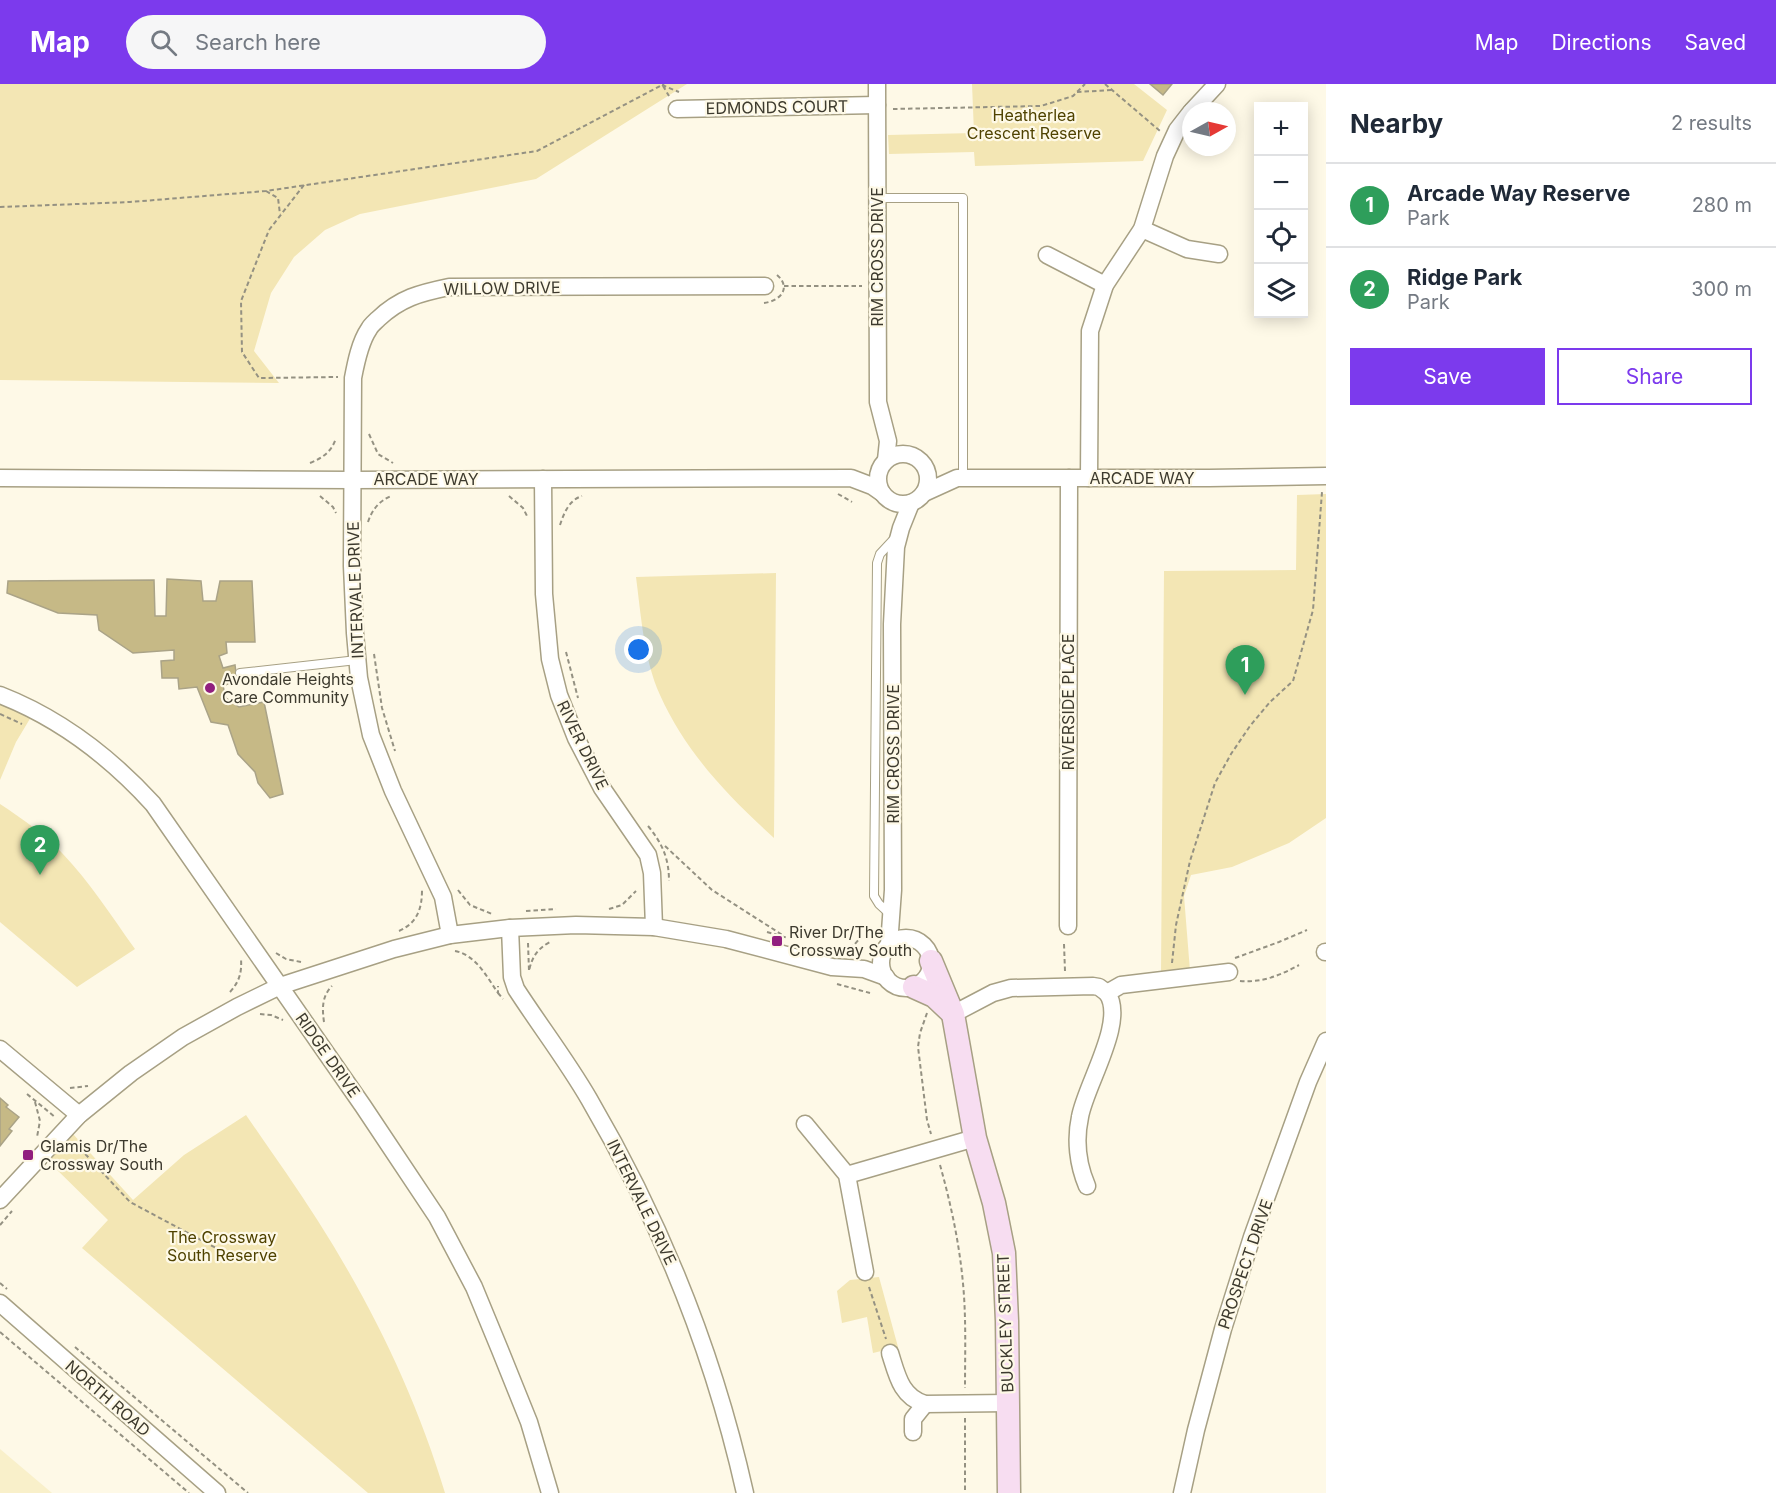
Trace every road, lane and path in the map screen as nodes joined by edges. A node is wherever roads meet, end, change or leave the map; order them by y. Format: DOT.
graph roads {
  1 [pos="663,84"];
  2 [pos="877,84"];
  3 [pos="1085,84"];
  4 [pos="1105,84"];
  5 [pos="1217,84"];
  6 [pos="1113,90"];
  7 [pos="1077,92"];
  8 [pos="680,101"];
  9 [pos="1200,102"];
  10 [pos="884,107"];
  11 [pos="1182,124"];
  12 [pos="1178,130"];
  13 [pos="304,185"];
  14 [pos="266,191"];
  15 [pos="877,198"];
  16 [pos="0,207"];
  17 [pos="280,214"];
  18 [pos="1142,229"];
  19 [pos="1219,254"];
  20 [pos="1047,255"];
  21 [pos="769,280"];
  22 [pos="1105,285"];
  23 [pos="783,286"];
  24 [pos="877,286"];
  25 [pos="755,303"];
  26 [pos="343,376"];
  27 [pos="886,430"];
  28 [pos="338,443"];
  29 [pos="368,447"];
  30 [pos="918,459"];
  31 [pos="884,463"];
  32 [pos="307,464"];
  33 [pos="396,465"];
  34 [pos="1326,476"];
  35 [pos="0,478"];
  36 [pos="851,478"];
  37 [pos="960,478"];
  38 [pos="1069,478"];
  39 [pos="1089,478"];
  40 [pos="543,479"];
  41 [pos="352,480"];
  42 [pos="1322,493"];
  43 [pos="311,494"];
  44 [pos="400,494"];
  45 [pos="500,494"];
  46 [pos="588,494"];
  47 [pos="885,496"];
  48 [pos="918,498"];
  49 [pos="368,514"];
  50 [pos="559,515"];
  51 [pos="338,519"];
  52 [pos="530,525"];
  53 [pos="895,542"];
  54 [pos="566,652"];
  55 [pos="374,654"];
  56 [pos="357,660"];
  57 [pos="240,674"];
  58 [pos="0,695"];
  59 [pos="578,697"];
  60 [pos="0,714"];
  61 [pos="30,727"];
  62 [pos="395,751"];
  63 [pos="643,820"];
  64 [pos="663,844"];
  65 [pos="669,883"];
  66 [pos="638,886"];
  67 [pos="422,887"];
  68 [pos="893,890"];
  69 [pos="456,897"];
  70 [pos="561,909"];
  71 [pos="618,910"];
  72 [pos="483,916"];
  73 [pos="526,916"];
  74 [pos="891,916"];
  75 [pos="1068,926"];
  76 [pos="654,927"];
  77 [pos="407,929"];
  78 [pos="1307,930"];
  79 [pos="766,932"];
  80 [pos="450,935"];
  81 [pos="510,935"];
  82 [pos="861,937"];
  83 [pos="787,938"];
  84 [pos="559,939"];
  85 [pos="796,940"];
  86 [pos="918,941"];
  87 [pos="1064,944"];
  88 [pos="464,947"];
  89 [pos="886,949"];
  90 [pos="274,951"];
  91 [pos="835,952"];
  92 [pos="309,959"];
  93 [pos="931,961"];
  94 [pos="301,962"];
  95 [pos="247,963"];
  96 [pos="1299,965"];
  97 [pos="846,969"];
  98 [pos="1229,972"];
  99 [pos="886,977"];
  100 [pos="1171,978"];
  101 [pos="498,979"];
  102 [pos="1065,979"];
  103 [pos="837,984"];
  104 [pos="325,985"];
  105 [pos="280,991"];
  106 [pos="924,992"];
  107 [pos="234,993"];
  108 [pos="498,993"];
  109 [pos="870,993"];
  110 [pos="1107,993"];
  111 [pos="229,994"];
  112 [pos="224,998"];
  113 [pos="506,1003"];
  114 [pos="953,1014"];
  115 [pos="324,1023"];
  116 [pos="1326,1041"];
  117 [pos="0,1049"];
  118 [pos="96,1082"];
  119 [pos="65,1085"];
  120 [pos="90,1085"];
  121 [pos="88,1090"];
  122 [pos="34,1099"];
  123 [pos="79,1115"];
  124 [pos="804,1124"];
  125 [pos="64,1131"];
  126 [pos="975,1138"];
  127 [pos="34,1143"];
  128 [pos="935,1148"];
  129 [pos="847,1174"];
  130 [pos="1087,1186"];
  131 [pos="7,1205"];
  132 [pos="0,1225"];
  133 [pos="229,1255"];
  134 [pos="865,1272"];
  135 [pos="0,1283"];
  136 [pos="4,1297"];
  137 [pos="0,1332"];
  138 [pos="71,1343"];
  139 [pos="890,1353"];
  140 [pos="965,1402"];
  141 [pos="1008,1403"];
  142 [pos="925,1404"];
  143 [pos="913,1432"];
  144 [pos="189,1493"];
  145 [pos="217,1493"];
  146 [pos="249,1493"];
  147 [pos="550,1493"];
  148 [pos="745,1493"];
  149 [pos="966,1493"];
  150 [pos="1009,1493"];
  151 [pos="1182,1493"];
  1 -- 8 [label="path"];
  1 -- 13 [label="path"];
  2 -- 10 [label="street, RIM CROSS DRIVE"];
  3 -- 7 [label="path"];
  4 -- 6 [label="path"];
  5 -- 9 [label="street"];
  6 -- 7 [label="path"];
  6 -- 12 [label="path"];
  7 -- 10 [label="path"];
  8 -- 10 [label="street, EDMONDS COURT"];
  10 -- 15 [label="street, RIM CROSS DRIVE"];
  11 -- 12 [label="street"];
  12 -- 18 [label="street"];
  13 -- 14 [label="path"];
  13 -- 17 [label="path"];
  14 -- 16 [label="path"];
  14 -- 17 [label="path"];
  15 -- 24 [label="street, RIM CROSS DRIVE"];
  15 -- 37 [label="lane"];
  17 -- 26 [label="path"];
  18 -- 19 [label="street"];
  18 -- 22 [label="street"];
  20 -- 22 [label="street"];
  21 -- 23 [label="path"];
  21 -- 26 [label="street, WILLOW DRIVE"];
  22 -- 39 [label="street"];
  23 -- 24 [label="path"];
  23 -- 25 [label="path"];
  24 -- 27 [label="street, RIM CROSS DRIVE"];
  26 -- 41 [label="street, WILLOW DRIVE"];
  27 -- 30 [label="street"];
  27 -- 31 [label="street, RIM CROSS DRIVE"];
  28 -- 32 [label="path"];
  29 -- 33 [label="path"];
  30 -- 31 [label="street"];
  30 -- 37 [label="street, ARCADE WAY"];
  30 -- 48 [label="street"];
  31 -- 36 [label="street, ARCADE WAY"];
  31 -- 47 [label="street"];
  34 -- 39 [label="street, ARCADE WAY"];
  35 -- 41 [label="street, ARCADE WAY"];
  36 -- 40 [label="street, ARCADE WAY"];
  36 -- 47 [label="street, ARCADE WAY"];
  37 -- 38 [label="street, ARCADE WAY"];
  37 -- 48 [label="street, ARCADE WAY"];
  38 -- 39 [label="street, ARCADE WAY"];
  38 -- 75 [label="street, RIVERSIDE PLACE"];
  40 -- 41 [label="street, ARCADE WAY"];
  40 -- 76 [label="street, RIVER DRIVE"];
  41 -- 56 [label="street, INTERVALE DRIVE"];
  42 -- 100 [label="path"];
  43 -- 51 [label="path"];
  44 -- 49 [label="path"];
  45 -- 52 [label="path"];
  46 -- 50 [label="path"];
  47 -- 48 [label="street"];
  47 -- 53 [label="street, RIM CROSS DRIVE"];
  48 -- 53 [label="street, RIM CROSS DRIVE"];
  53 -- 68 [label="street, RIM CROSS DRIVE"];
  53 -- 74 [label="lane"];
  54 -- 59 [label="path"];
  55 -- 62 [label="path"];
  56 -- 57 [label="lane"];
  56 -- 80 [label="street, INTERVALE DRIVE"];
  58 -- 105 [label="street, RIDGE DRIVE"];
  60 -- 61 [label="path"];
  63 -- 64 [label="path"];
  64 -- 65 [label="path"];
  64 -- 83 [label="path"];
  66 -- 71 [label="path"];
  67 -- 77 [label="path"];
  68 -- 74 [label="street, RIM CROSS DRIVE"];
  68 -- 86 [label="street, RIM CROSS DRIVE"];
  69 -- 72 [label="path"];
  70 -- 73 [label="path"];
  73 -- 76 [label="street"];
  73 -- 81 [label="street"];
  74 -- 89 [label="street, RIM CROSS DRIVE"];
  76 -- 97 [label="street"];
  78 -- 98 [label="path"];
  79 -- 83 [label="path"];
  80 -- 81 [label="street"];
  80 -- 105 [label="street"];
  81 -- 84 [label="path"];
  81 -- 148 [label="street, INTERVALE DRIVE"];
  82 -- 91 [label="path"];
  83 -- 85 [label="path"];
  86 -- 89 [label="street"];
  86 -- 93 [label="street"];
  87 -- 102 [label="path"];
  88 -- 108 [label="path"];
  89 -- 97 [label="street"];
  89 -- 99 [label="street"];
  90 -- 94 [label="path"];
  92 -- 94 [label="path"];
  93 -- 106 [label="street"];
  93 -- 114 [label="street, BUCKLEY STREET"];
  94 -- 105 [label="path"];
  95 -- 111 [label="path"];
  96 -- 98 [label="path"];
  97 -- 99 [label="street"];
  98 -- 100 [label="street"];
  99 -- 106 [label="street"];
  100 -- 110 [label="street"];
  101 -- 108 [label="path"];
  103 -- 109 [label="path"];
  104 -- 115 [label="path"];
  105 -- 105 [label="path"];
  105 -- 123 [label="street"];
  105 -- 147 [label="street, RIDGE DRIVE"];
  106 -- 114 [label="street"];
  106 -- 128 [label="path"];
  107 -- 112 [label="path"];
  108 -- 113 [label="path"];
  110 -- 114 [label="street"];
  110 -- 130 [label="street"];
  114 -- 126 [label="street, BUCKLEY STREET"];
  116 -- 151 [label="street, PROSPECT DRIVE"];
  117 -- 123 [label="street"];
  118 -- 121 [label="path"];
  119 -- 120 [label="path"];
  122 -- 127 [label="path"];
  123 -- 125 [label="street"];
  124 -- 129 [label="street"];
  125 -- 131 [label="street"];
  125 -- 133 [label="path"];
  126 -- 128 [label="street"];
  126 -- 141 [label="street, BUCKLEY STREET"];
  128 -- 129 [label="street"];
  128 -- 140 [label="path"];
  129 -- 134 [label="street"];
  131 -- 132 [label="path"];
  134 -- 139 [label="path"];
  135 -- 136 [label="path"];
  136 -- 145 [label="street, NORTH ROAD"];
  137 -- 144 [label="path"];
  138 -- 146 [label="path"];
  139 -- 142 [label="street"];
  140 -- 141 [label="street"];
  140 -- 142 [label="street"];
  140 -- 149 [label="path"];
  141 -- 150 [label="street, BUCKLEY STREET"];
  142 -- 143 [label="street"];
}
